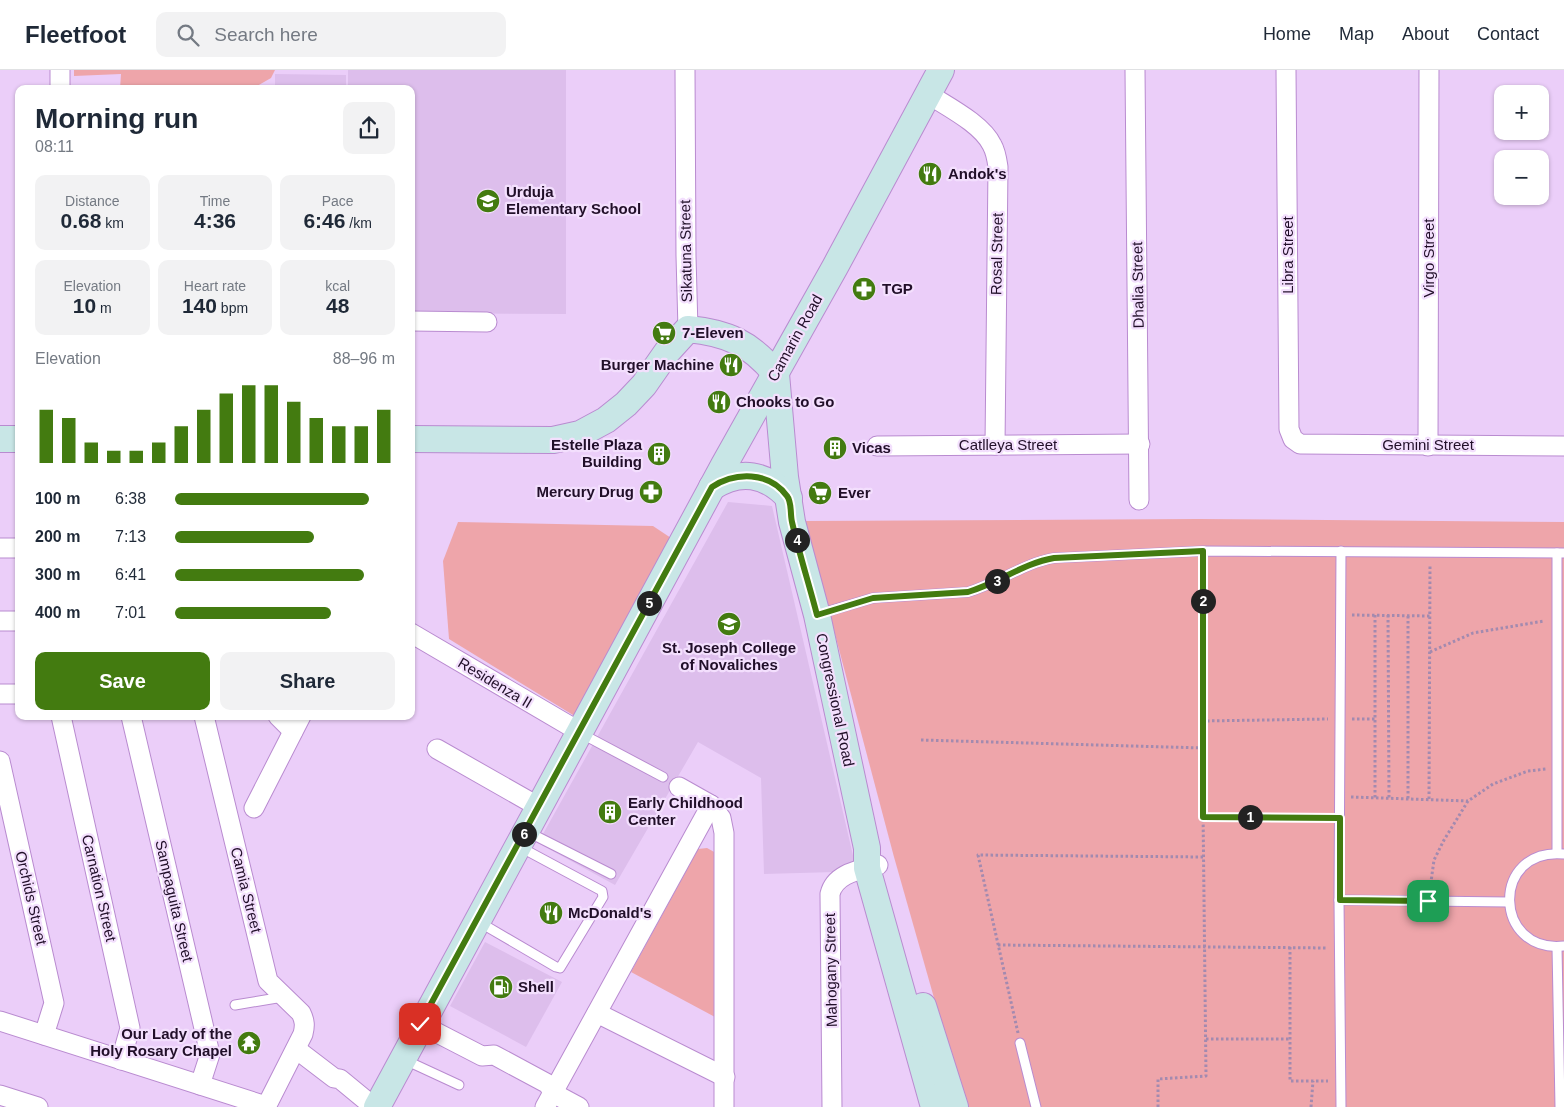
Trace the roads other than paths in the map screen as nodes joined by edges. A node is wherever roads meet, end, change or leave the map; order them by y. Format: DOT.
graph roads {
  1 [pos="60,70"];
  2 [pos="685,70"];
  3 [pos="941,70"];
  4 [pos="1135,70"];
  5 [pos="1286,70"];
  6 [pos="1429,70"];
  7 [pos="60,85"];
  8 [pos="928,94"];
  9 [pos="415,321"];
  10 [pos="487,322"];
  11 [pos="688,329"];
  12 [pos="776,374"];
  13 [pos="0,439"];
  14 [pos="15,439"];
  15 [pos="415,439"];
  16 [pos="1293,439"];
  17 [pos="1140,444"];
  18 [pos="996,445"];
  19 [pos="876,446"];
  20 [pos="1428,446"];
  21 [pos="1564,446"];
  22 [pos="724,465"];
  23 [pos="712,487"];
  24 [pos="787,487"];
  25 [pos="1139,500"];
  26 [pos="0,548"];
  27 [pos="15,548"];
  28 [pos="1342,551"];
  29 [pos="1560,553"];
  30 [pos="817,615"];
  31 [pos="0,621"];
  32 [pos="15,622"];
  33 [pos="415,635"];
  34 [pos="0,694"];
  35 [pos="15,694"];
  36 [pos="62,720"];
  37 [pos="132,720"];
  38 [pos="205,720"];
  39 [pos="297,724"];
  40 [pos="580,732"];
  41 [pos="437,749"];
  42 [pos="0,761"];
  43 [pos="663,777"];
  44 [pos="679,788"];
  45 [pos="711,806"];
  46 [pos="254,808"];
  47 [pos="539,808"];
  48 [pos="522,838"];
  49 [pos="1560,854"];
  50 [pos="871,860"];
  51 [pos="612,874"];
  52 [pos="1340,900"];
  53 [pos="1509,902"];
  54 [pos="477,921"];
  55 [pos="1561,946"];
  56 [pos="283,997"];
  57 [pos="235,1005"];
  58 [pos="597,1013"];
  59 [pos="0,1021"];
  60 [pos="420,1024"];
  61 [pos="44,1035"];
  62 [pos="1020,1043"];
  63 [pos="296,1048"];
  64 [pos="402,1059"];
  65 [pos="121,1060"];
  66 [pos="725,1077"];
  67 [pos="334,1078"];
  68 [pos="200,1085"];
  69 [pos="459,1085"];
  70 [pos="0,1095"];
  71 [pos="549,1100"];
  72 [pos="266,1106"];
  73 [pos="38,1107"];
  74 [pos="364,1107"];
  75 [pos="375,1107"];
  76 [pos="579,1107"];
  77 [pos="724,1107"];
  78 [pos="832,1107"];
  79 [pos="934,1107"];
  80 [pos="955,1107"];
  81 [pos="1036,1107"];
  82 [pos="1341,1107"];
  83 [pos="1560,1107"];
  1 -- 7 [label="street"];
  2 -- 11 [label="street, Sikatuna Street"];
  3 -- 8 [label="main road, Camarin Road"];
  4 -- 17 [label="street, Dhalia Street"];
  5 -- 16 [label="street, Libra Street"];
  6 -- 20 [label="street, Virgo Street"];
  8 -- 12 [label="main road, Camarin Road"];
  8 -- 18 [label="street, Rosal Street"];
  9 -- 10 [label="street"];
  11 -- 12 [label="main road"];
  11 -- 15 [label="main road"];
  12 -- 22 [label="main road, Camarin Road"];
  12 -- 24 [label="main road, Congressional Road"];
  13 -- 14 [label="main road"];
  16 -- 20 [label="street, Gemini Street"];
  17 -- 18 [label="street, Catlleya Street"];
  17 -- 25 [label="street, Dhalia Street"];
  18 -- 19 [label="street, Catlleya Street"];
  20 -- 21 [label="street, Gemini Street"];
  22 -- 23 [label="main road, Camarin Road"];
  22 -- 24 [label="main road"];
  23 -- 24 [label="main road"];
  23 -- 40 [label="main road, Camarin Road"];
  24 -- 30 [label="main road, Congressional Road"];
  26 -- 27 [label="street"];
  28 -- 29 [label="lane"];
  28 -- 30 [label="lane"];
  28 -- 52 [label="lane"];
  29 -- 49 [label="lane"];
  30 -- 50 [label="main road, Congressional Road"];
  31 -- 32 [label="street"];
  33 -- 40 [label="street, Residenza II"];
  34 -- 35 [label="street"];
  36 -- 65 [label="street, Carnation Street"];
  37 -- 68 [label="street, Sampaguita Street"];
  38 -- 56 [label="street, Camia Street"];
  39 -- 46 [label="street"];
  40 -- 43 [label="lane"];
  40 -- 47 [label="main road, Camarin Road"];
  41 -- 47 [label="street"];
  42 -- 61 [label="street, Orchids Street"];
  44 -- 45 [label="street"];
  45 -- 58 [label="street"];
  45 -- 66 [label="street"];
  47 -- 48 [label="main road, Camarin Road"];
  48 -- 51 [label="lane"];
  48 -- 54 [label="main road, Camarin Road"];
  48 -- 54 [label="lane"];
  49 -- 53 [label="lane"];
  50 -- 78 [label="street, Mahogany Street"];
  50 -- 79 [label="main road, Congressional Road"];
  50 -- 80 [label="main road, Congressional Road"];
  52 -- 53 [label="lane"];
  52 -- 82 [label="lane"];
  53 -- 55 [label="lane"];
  54 -- 60 [label="main road, Camarin Road"];
  55 -- 83 [label="lane"];
  56 -- 57 [label="lane"];
  56 -- 63 [label="street, Camia Street"];
  58 -- 66 [label="street"];
  58 -- 71 [label="street"];
  59 -- 61 [label="street"];
  60 -- 64 [label="main road, Camarin Road"];
  60 -- 71 [label="street"];
  61 -- 65 [label="street"];
  62 -- 81 [label="lane"];
  63 -- 67 [label="street"];
  63 -- 72 [label="street"];
  64 -- 69 [label="lane"];
  64 -- 75 [label="main road, Camarin Road"];
  65 -- 68 [label="street"];
  66 -- 77 [label="street"];
  67 -- 74 [label="street"];
  67 -- 75 [label="street"];
  68 -- 72 [label="street"];
  70 -- 73 [label="street"];
  71 -- 76 [label="street"];
}
